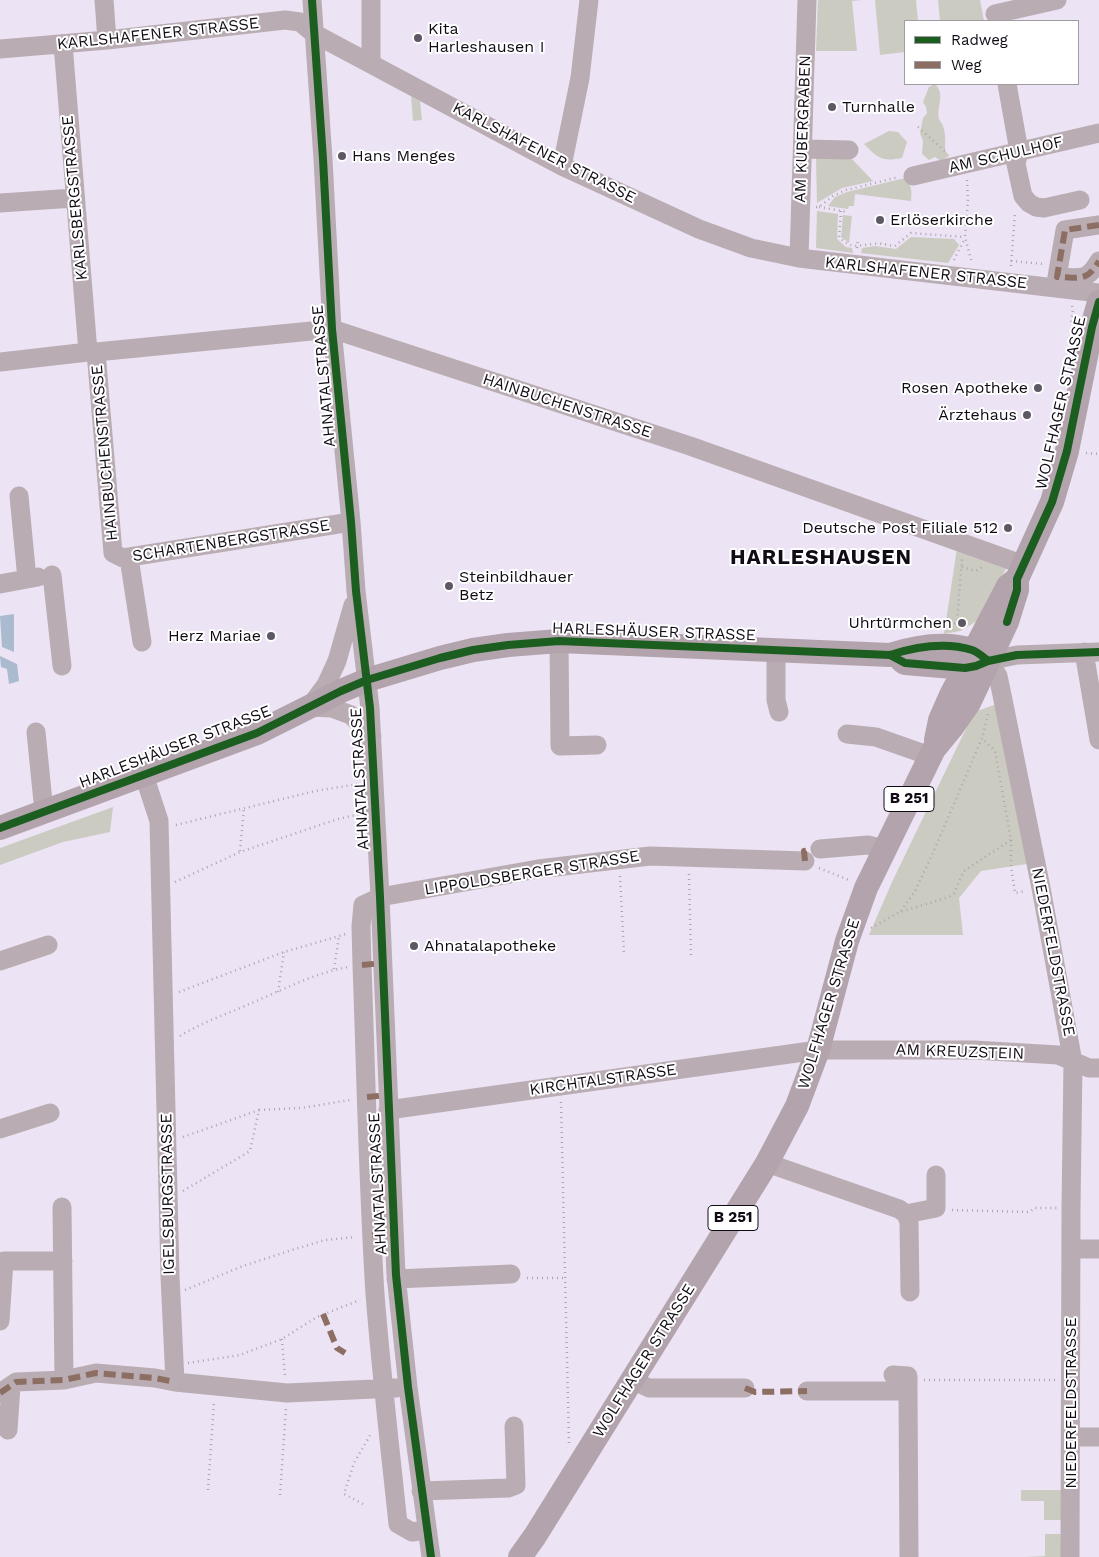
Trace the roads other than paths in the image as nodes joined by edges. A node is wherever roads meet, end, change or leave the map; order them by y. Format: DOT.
graph roads {
  1 [pos="104,0"];
  2 [pos="312,0"];
  3 [pos="371,0"];
  4 [pos="589,0"];
  5 [pos="807,0"];
  6 [pos="1058,0"];
  7 [pos="994,12"];
  8 [pos="313,33"];
  9 [pos="107,40"];
  10 [pos="63,44"];
  11 [pos="0,49"];
  12 [pos="371,64"];
  13 [pos="1007,85"];
  14 [pos="1099,133"];
  15 [pos="803,149"];
  16 [pos="849,150"];
  17 [pos="1019,151"];
  18 [pos="562,166"];
  19 [pos="913,176"];
  20 [pos="74,198"];
  21 [pos="1080,200"];
  22 [pos="0,203"];
  23 [pos="1099,225"];
  24 [pos="799,258"];
  25 [pos="1099,261"];
  26 [pos="1099,293"];
  27 [pos="1099,302"];
  28 [pos="332,329"];
  29 [pos="92,352"];
  30 [pos="0,362"];
  31 [pos="19,496"];
  32 [pos="351,522"];
  33 [pos="121,556"];
  34 [pos="1021,572"];
  35 [pos="27,579"];
  36 [pos="0,584"];
  37 [pos="356,592"];
  38 [pos="559,641"];
  39 [pos="142,642"];
  40 [pos="776,650"];
  41 [pos="978,652"];
  42 [pos="1091,652"];
  43 [pos="890,655"];
  44 [pos="62,666"];
  45 [pos="367,680"];
  46 [pos="309,707"];
  47 [pos="779,712"];
  48 [pos="36,732"];
  49 [pos="848,734"];
  50 [pos="372,736"];
  51 [pos="1099,740"];
  52 [pos="597,745"];
  53 [pos="932,752"];
  54 [pos="144,775"];
  55 [pos="44,812"];
  56 [pos="0,828"];
  57 [pos="820,849"];
  58 [pos="886,849"];
  59 [pos="805,862"];
  60 [pos="380,897"];
  61 [pos="48,946"];
  62 [pos="0,962"];
  63 [pos="818,1050"];
  64 [pos="1073,1062"];
  65 [pos="1099,1068"];
  66 [pos="388,1110"];
  67 [pos="50,1113"];
  68 [pos="0,1130"];
  69 [pos="767,1163"];
  70 [pos="936,1175"];
  71 [pos="62,1207"];
  72 [pos="906,1214"];
  73 [pos="1071,1249"];
  74 [pos="1099,1249"];
  75 [pos="63,1261"];
  76 [pos="511,1274"];
  77 [pos="396,1279"];
  78 [pos="1,1289"];
  79 [pos="910,1292"];
  80 [pos="0,1321"];
  81 [pos="175,1373"];
  82 [pos="64,1380"];
  83 [pos="632,1380"];
  84 [pos="408,1387"];
  85 [pos="745,1388"];
  86 [pos="6,1389"];
  87 [pos="384,1390"];
  88 [pos="807,1391"];
  89 [pos="514,1426"];
  90 [pos="8,1430"];
  91 [pos="1071,1437"];
  92 [pos="1099,1437"];
  93 [pos="421,1491"];
  94 [pos="426,1530"];
  95 [pos="431,1557"];
  96 [pos="520,1557"];
  97 [pos="909,1557"];
  98 [pos="1070,1557"];
  1 -- 9 [label="street"];
  2 -- 8 [label="street, AHNATALSTRASSE"];
  3 -- 12 [label="street"];
  4 -- 18 [label="street"];
  5 -- 15 [label="street, AM KUBERGRABEN"];
  6 -- 7 [label="street"];
  8 -- 9 [label="street, KARLSHAFENER STRASSE"];
  8 -- 12 [label="street, KARLSHAFENER STRASSE"];
  8 -- 28 [label="street, AHNATALSTRASSE"];
  9 -- 10 [label="street, KARLSHAFENER STRASSE"];
  10 -- 11 [label="street, KARLSHAFENER STRASSE"];
  10 -- 20 [label="street, KARLSBERGSTRASSE"];
  12 -- 18 [label="street, KARLSHAFENER STRASSE"];
  13 -- 17 [label="street"];
  14 -- 17 [label="street, AM SCHULHOF"];
  15 -- 16 [label="street"];
  15 -- 24 [label="street, AM KUBERGRABEN"];
  17 -- 19 [label="street, AM SCHULHOF"];
  17 -- 21 [label="street"];
  18 -- 24 [label="street, KARLSHAFENER STRASSE"];
  20 -- 22 [label="street"];
  20 -- 29 [label="street, KARLSBERGSTRASSE"];
  23 -- 25 [label="street"];
  24 -- 26 [label="street, KARLSHAFENER STRASSE"];
  27 -- 34 [label="main road, WOLFHAGER STRASSE / B 251"];
  28 -- 29 [label="street, HAINBUCHENSTRASSE"];
  28 -- 32 [label="street, AHNATALSTRASSE"];
  28 -- 34 [label="street, HAINBUCHENSTRASSE"];
  29 -- 30 [label="street, HAINBUCHENSTRASSE"];
  29 -- 33 [label="street, HAINBUCHENSTRASSE"];
  31 -- 35 [label="street"];
  32 -- 33 [label="street, SCHARTENBERGSTRASSE"];
  32 -- 37 [label="street, AHNATALSTRASSE"];
  33 -- 39 [label="street, HAINBUCHENSTRASSE"];
  34 -- 41 [label="main road, WOLFHAGER STRASSE / B 251"];
  35 -- 36 [label="street"];
  35 -- 44 [label="street"];
  37 -- 45 [label="street, AHNATALSTRASSE"];
  37 -- 46 [label="street"];
  38 -- 40 [label="main road, HARLESHÄUSER STRASSE"];
  38 -- 45 [label="main road, HARLESHÄUSER STRASSE"];
  38 -- 52 [label="street"];
  40 -- 43 [label="main road, HARLESHÄUSER STRASSE"];
  40 -- 47 [label="street"];
  41 -- 42 [label="street"];
  41 -- 43 [label="main road, HARLESHÄUSER STRASSE"];
  41 -- 43 [label="main road, HARLESHÄUSER STRASSE"];
  41 -- 53 [label="main road, WOLFHAGER STRASSE / B 251"];
  41 -- 64 [label="street, NIEDERFELDSTRASSE"];
  42 -- 51 [label="street"];
  45 -- 46 [label="main road, HARLESHÄUSER STRASSE"];
  45 -- 50 [label="street, AHNATALSTRASSE"];
  46 -- 50 [label="street"];
  46 -- 54 [label="main road, HARLESHÄUSER STRASSE"];
  48 -- 55 [label="street"];
  49 -- 53 [label="street"];
  50 -- 60 [label="street, AHNATALSTRASSE"];
  53 -- 58 [label="main road, WOLFHAGER STRASSE / B 251"];
  54 -- 55 [label="main road, HARLESHÄUSER STRASSE"];
  54 -- 81 [label="street, IGELSBURGSTRASSE"];
  55 -- 56 [label="main road, HARLESHÄUSER STRASSE"];
  57 -- 58 [label="street"];
  58 -- 63 [label="main road, WOLFHAGER STRASSE / B 251"];
  59 -- 60 [label="street, LIPPOLDSBERGER STRASSE"];
  60 -- 66 [label="street, AHNATALSTRASSE"];
  60 -- 87 [label="street, AHNATALSTRASSE"];
  61 -- 62 [label="street"];
  63 -- 64 [label="street, AM KREUZSTEIN"];
  63 -- 66 [label="street, KIRCHTALSTRASSE"];
  63 -- 69 [label="main road, WOLFHAGER STRASSE / B 251"];
  64 -- 65 [label="street, AM KREUZSTEIN"];
  64 -- 73 [label="street, NIEDERFELDSTRASSE"];
  66 -- 77 [label="street, AHNATALSTRASSE"];
  67 -- 68 [label="street"];
  69 -- 72 [label="street"];
  69 -- 83 [label="main road, WOLFHAGER STRASSE / B 251"];
  70 -- 72 [label="street"];
  71 -- 75 [label="street"];
  72 -- 79 [label="street"];
  73 -- 74 [label="street"];
  73 -- 91 [label="street, NIEDERFELDSTRASSE"];
  75 -- 78 [label="street"];
  75 -- 82 [label="street"];
  76 -- 77 [label="street"];
  77 -- 84 [label="street, AHNATALSTRASSE"];
  78 -- 80 [label="street"];
  81 -- 82 [label="street"];
  81 -- 87 [label="street"];
  82 -- 86 [label="street"];
  83 -- 85 [label="street"];
  83 -- 96 [label="main road, WOLFHAGER STRASSE / B 251"];
  84 -- 87 [label="street"];
  84 -- 93 [label="street, AHNATALSTRASSE"];
  86 -- 90 [label="street"];
  87 -- 94 [label="street, AHNATALSTRASSE"];
  88 -- 97 [label="street"];
  89 -- 93 [label="street"];
  91 -- 92 [label="street"];
  91 -- 98 [label="street, NIEDERFELDSTRASSE"];
  93 -- 94 [label="street, AHNATALSTRASSE"];
  94 -- 95 [label="street, AHNATALSTRASSE"];
}
